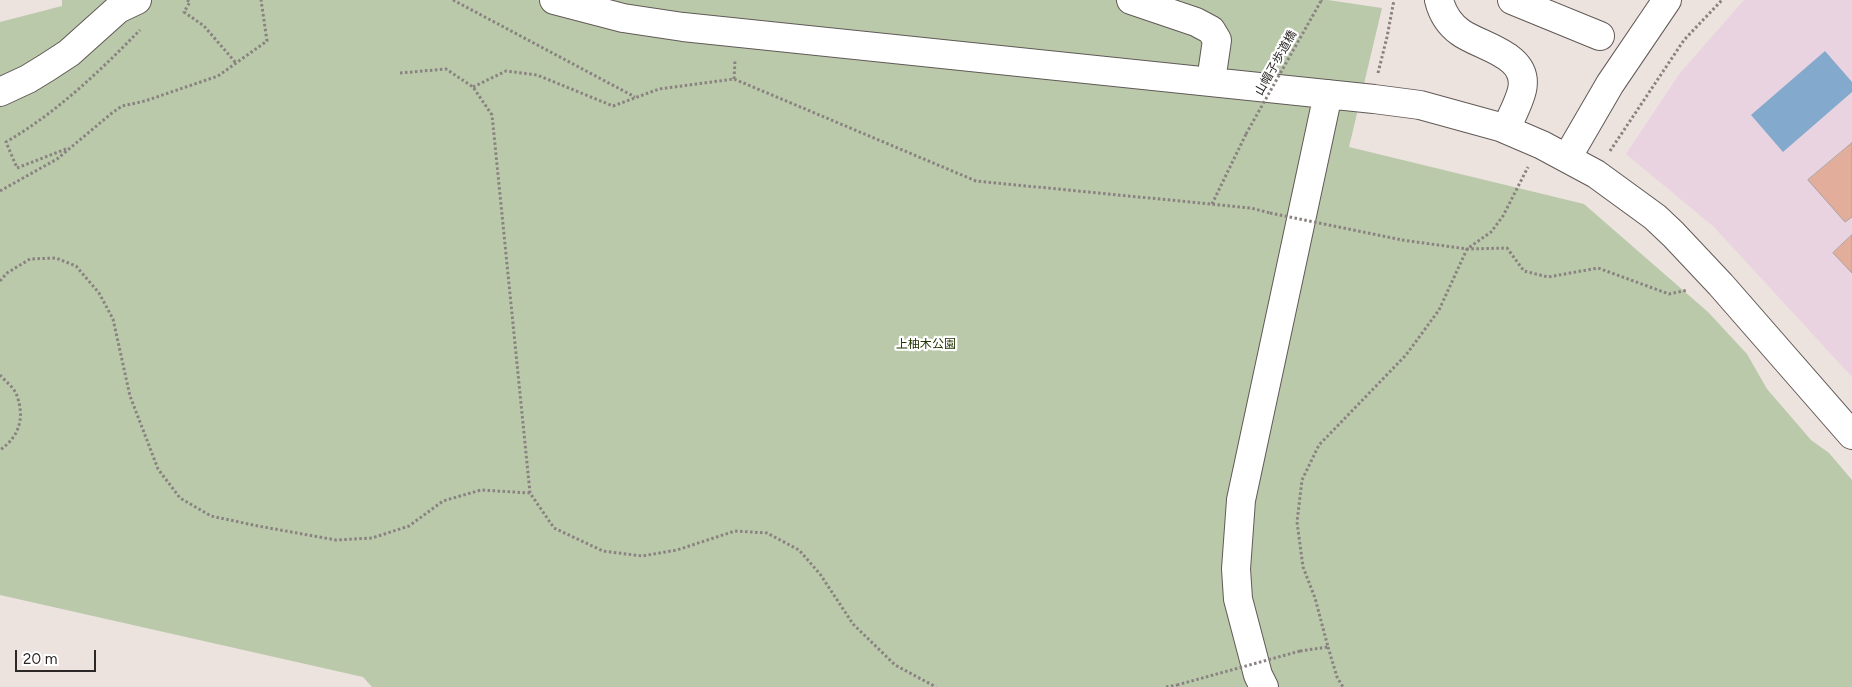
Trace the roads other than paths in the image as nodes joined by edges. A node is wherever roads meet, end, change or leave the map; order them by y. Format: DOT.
graph roads {
  1 [pos="137,0"];
  2 [pos="554,0"];
  3 [pos="1131,0"];
  4 [pos="1439,0"];
  5 [pos="1512,0"];
  6 [pos="1667,0"];
  7 [pos="1600,36"];
  8 [pos="1211,81"];
  9 [pos="0,92"];
  10 [pos="1328,94"];
  11 [pos="1506,130"];
  12 [pos="1567,158"];
  13 [pos="1852,435"];
  14 [pos="1264,687"];
  1 -- 9 [label="street"];
  2 -- 8 [label="street"];
  3 -- 8 [label="street"];
  4 -- 11 [label="street"];
  5 -- 7 [label="street"];
  6 -- 12 [label="street"];
  8 -- 10 [label="street"];
  10 -- 11 [label="street"];
  10 -- 14 [label="street"];
  11 -- 12 [label="street"];
  12 -- 13 [label="street"];
}
